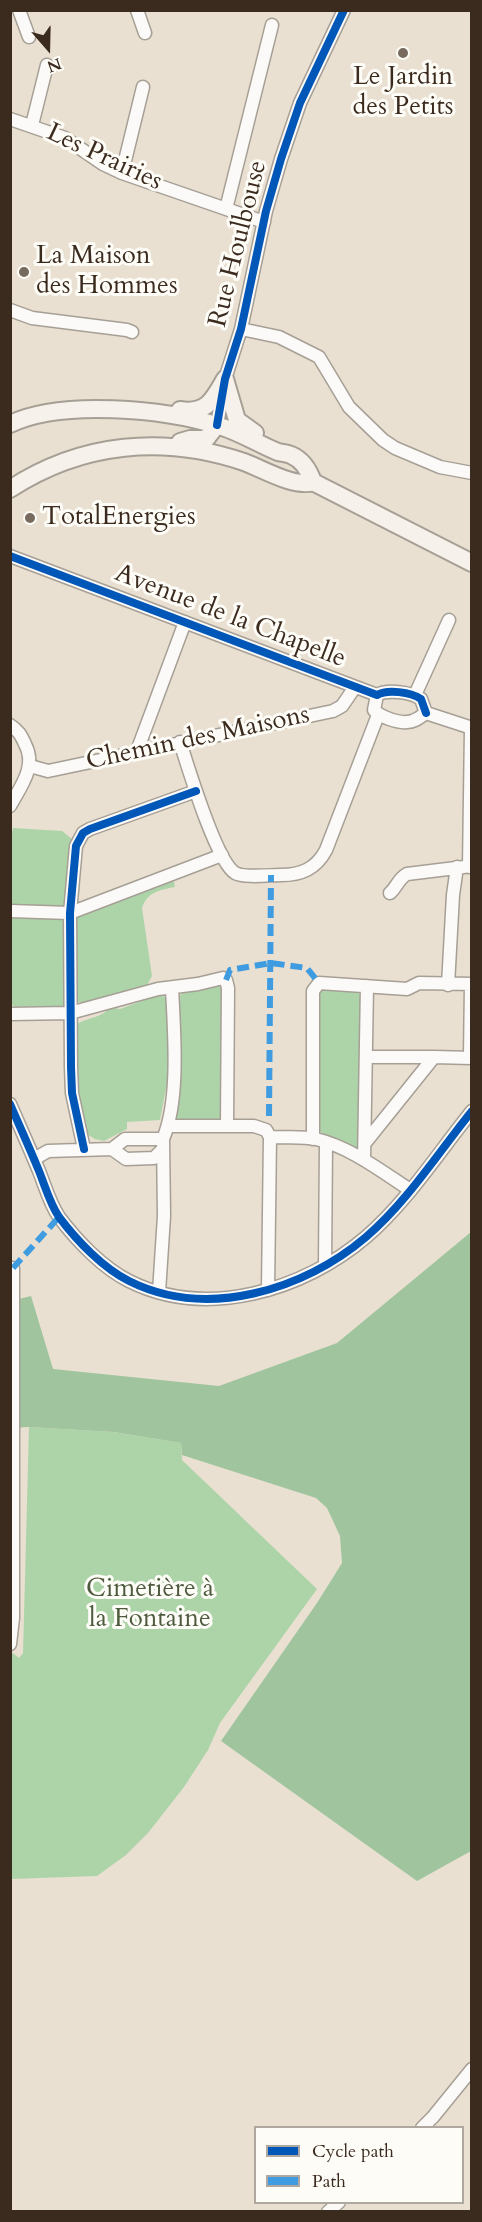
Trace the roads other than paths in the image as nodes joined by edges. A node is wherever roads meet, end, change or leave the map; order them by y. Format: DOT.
graph roads {
  1 [pos="19,10"];
  2 [pos="137,10"];
  3 [pos="344,10"];
  4 [pos="272,25"];
  5 [pos="145,33"];
  6 [pos="29,37"];
  7 [pos="47,65"];
  8 [pos="143,87"];
  9 [pos="10,119"];
  10 [pos="32,126"];
  11 [pos="122,173"];
  12 [pos="226,209"];
  13 [pos="264,222"];
  14 [pos="10,310"];
  15 [pos="241,329"];
  16 [pos="132,332"];
  17 [pos="225,380"];
  18 [pos="118,411"];
  19 [pos="10,424"];
  20 [pos="217,425"];
  21 [pos="172,447"];
  22 [pos="289,453"];
  23 [pos="229,458"];
  24 [pos="471,473"];
  25 [pos="314,482"];
  26 [pos="10,489"];
  27 [pos="10,556"];
  28 [pos="471,563"];
  29 [pos="449,620"];
  30 [pos="185,622"];
  31 [pos="355,687"];
  32 [pos="377,695"];
  33 [pos="415,695"];
  34 [pos="426,713"];
  35 [pos="378,715"];
  36 [pos="10,725"];
  37 [pos="471,728"];
  38 [pos="180,742"];
  39 [pos="137,751"];
  40 [pos="30,766"];
  41 [pos="196,791"];
  42 [pos="10,806"];
  43 [pos="222,855"];
  44 [pos="466,867"];
  45 [pos="390,893"];
  46 [pos="10,911"];
  47 [pos="70,913"];
  48 [pos="471,984"];
  49 [pos="448,985"];
  50 [pos="367,986"];
  51 [pos="178,987"];
  52 [pos="70,1013"];
  53 [pos="10,1014"];
  54 [pos="366,1057"];
  55 [pos="434,1057"];
  56 [pos="471,1058"];
  57 [pos="10,1104"];
  58 [pos="471,1111"];
  59 [pos="227,1125"];
  60 [pos="168,1126"];
  61 [pos="270,1137"];
  62 [pos="313,1139"];
  63 [pos="327,1142"];
  64 [pos="365,1143"];
  65 [pos="163,1144"];
  66 [pos="84,1149"];
  67 [pos="112,1149"];
  68 [pos="34,1159"];
  69 [pos="364,1160"];
  70 [pos="410,1190"];
  71 [pos="326,1264"];
  72 [pos="13,1268"];
  73 [pos="268,1290"];
  74 [pos="159,1292"];
  75 [pos="10,1644"];
  76 [pos="471,2069"];
  77 [pos="423,2126"];
  1 -- 6 [label="street"];
  2 -- 5 [label="street"];
  3 -- 13 [label="street, Rue Houlbouse"];
  4 -- 12 [label="street, Rue Houlbouse"];
  7 -- 10 [label="street"];
  8 -- 11 [label="street"];
  9 -- 10 [label="street, Les Prairies"];
  10 -- 11 [label="street, Les Prairies"];
  11 -- 12 [label="street, Les Prairies"];
  12 -- 13 [label="street, Les Prairies"];
  13 -- 15 [label="street, Rue Houlbouse"];
  14 -- 16 [label="street"];
  15 -- 17 [label="street, Rue Houlbouse"];
  15 -- 24 [label="street"];
  17 -- 18 [label="main road"];
  17 -- 20 [label="street, Rue Houlbouse"];
  17 -- 22 [label="main road"];
  18 -- 19 [label="main road"];
  18 -- 20 [label="main road"];
  20 -- 21 [label="main road"];
  20 -- 22 [label="main road"];
  20 -- 23 [label="main road"];
  21 -- 23 [label="main road"];
  21 -- 26 [label="main road"];
  22 -- 25 [label="main road"];
  23 -- 25 [label="main road"];
  25 -- 28 [label="main road"];
  27 -- 30 [label="street, Avenue de la Chapelle"];
  29 -- 33 [label="street"];
  30 -- 31 [label="street, Avenue de la Chapelle"];
  30 -- 39 [label="street, Avenue de la Chapelle"];
  31 -- 32 [label="street, Avenue de la Chapelle"];
  31 -- 38 [label="street, Chemin des Maisons"];
  32 -- 33 [label="street, Avenue de la Chapelle"];
  32 -- 35 [label="street"];
  33 -- 34 [label="street"];
  34 -- 35 [label="street"];
  34 -- 37 [label="street"];
  35 -- 43 [label="street"];
  36 -- 40 [label="street"];
  37 -- 44 [label="street"];
  38 -- 39 [label="street, Chemin des Maisons"];
  38 -- 41 [label="street"];
  39 -- 40 [label="street, Chemin des Maisons"];
  40 -- 42 [label="street"];
  41 -- 43 [label="street"];
  41 -- 47 [label="street"];
  43 -- 47 [label="street"];
  44 -- 45 [label="street"];
  44 -- 49 [label="street"];
  46 -- 47 [label="street"];
  47 -- 52 [label="street"];
  48 -- 49 [label="street"];
  48 -- 56 [label="street"];
  49 -- 50 [label="street"];
  50 -- 54 [label="street"];
  50 -- 62 [label="street"];
  51 -- 52 [label="street"];
  51 -- 59 [label="street"];
  51 -- 60 [label="street"];
  52 -- 53 [label="street"];
  52 -- 66 [label="street"];
  54 -- 55 [label="street"];
  54 -- 64 [label="street"];
  55 -- 56 [label="street"];
  55 -- 64 [label="street"];
  57 -- 68 [label="street"];
  58 -- 70 [label="street"];
  59 -- 60 [label="street"];
  59 -- 61 [label="street"];
  60 -- 65 [label="street"];
  61 -- 62 [label="street"];
  61 -- 73 [label="street"];
  62 -- 63 [label="street"];
  63 -- 69 [label="street"];
  63 -- 71 [label="street"];
  64 -- 69 [label="street"];
  65 -- 67 [label="street"];
  65 -- 67 [label="street"];
  65 -- 74 [label="street"];
  66 -- 67 [label="street"];
  66 -- 68 [label="street"];
  68 -- 74 [label="street"];
  69 -- 70 [label="street"];
  70 -- 71 [label="street"];
  71 -- 73 [label="street"];
  72 -- 75 [label="street"];
  73 -- 74 [label="street"];
  76 -- 77 [label="street"];
}
